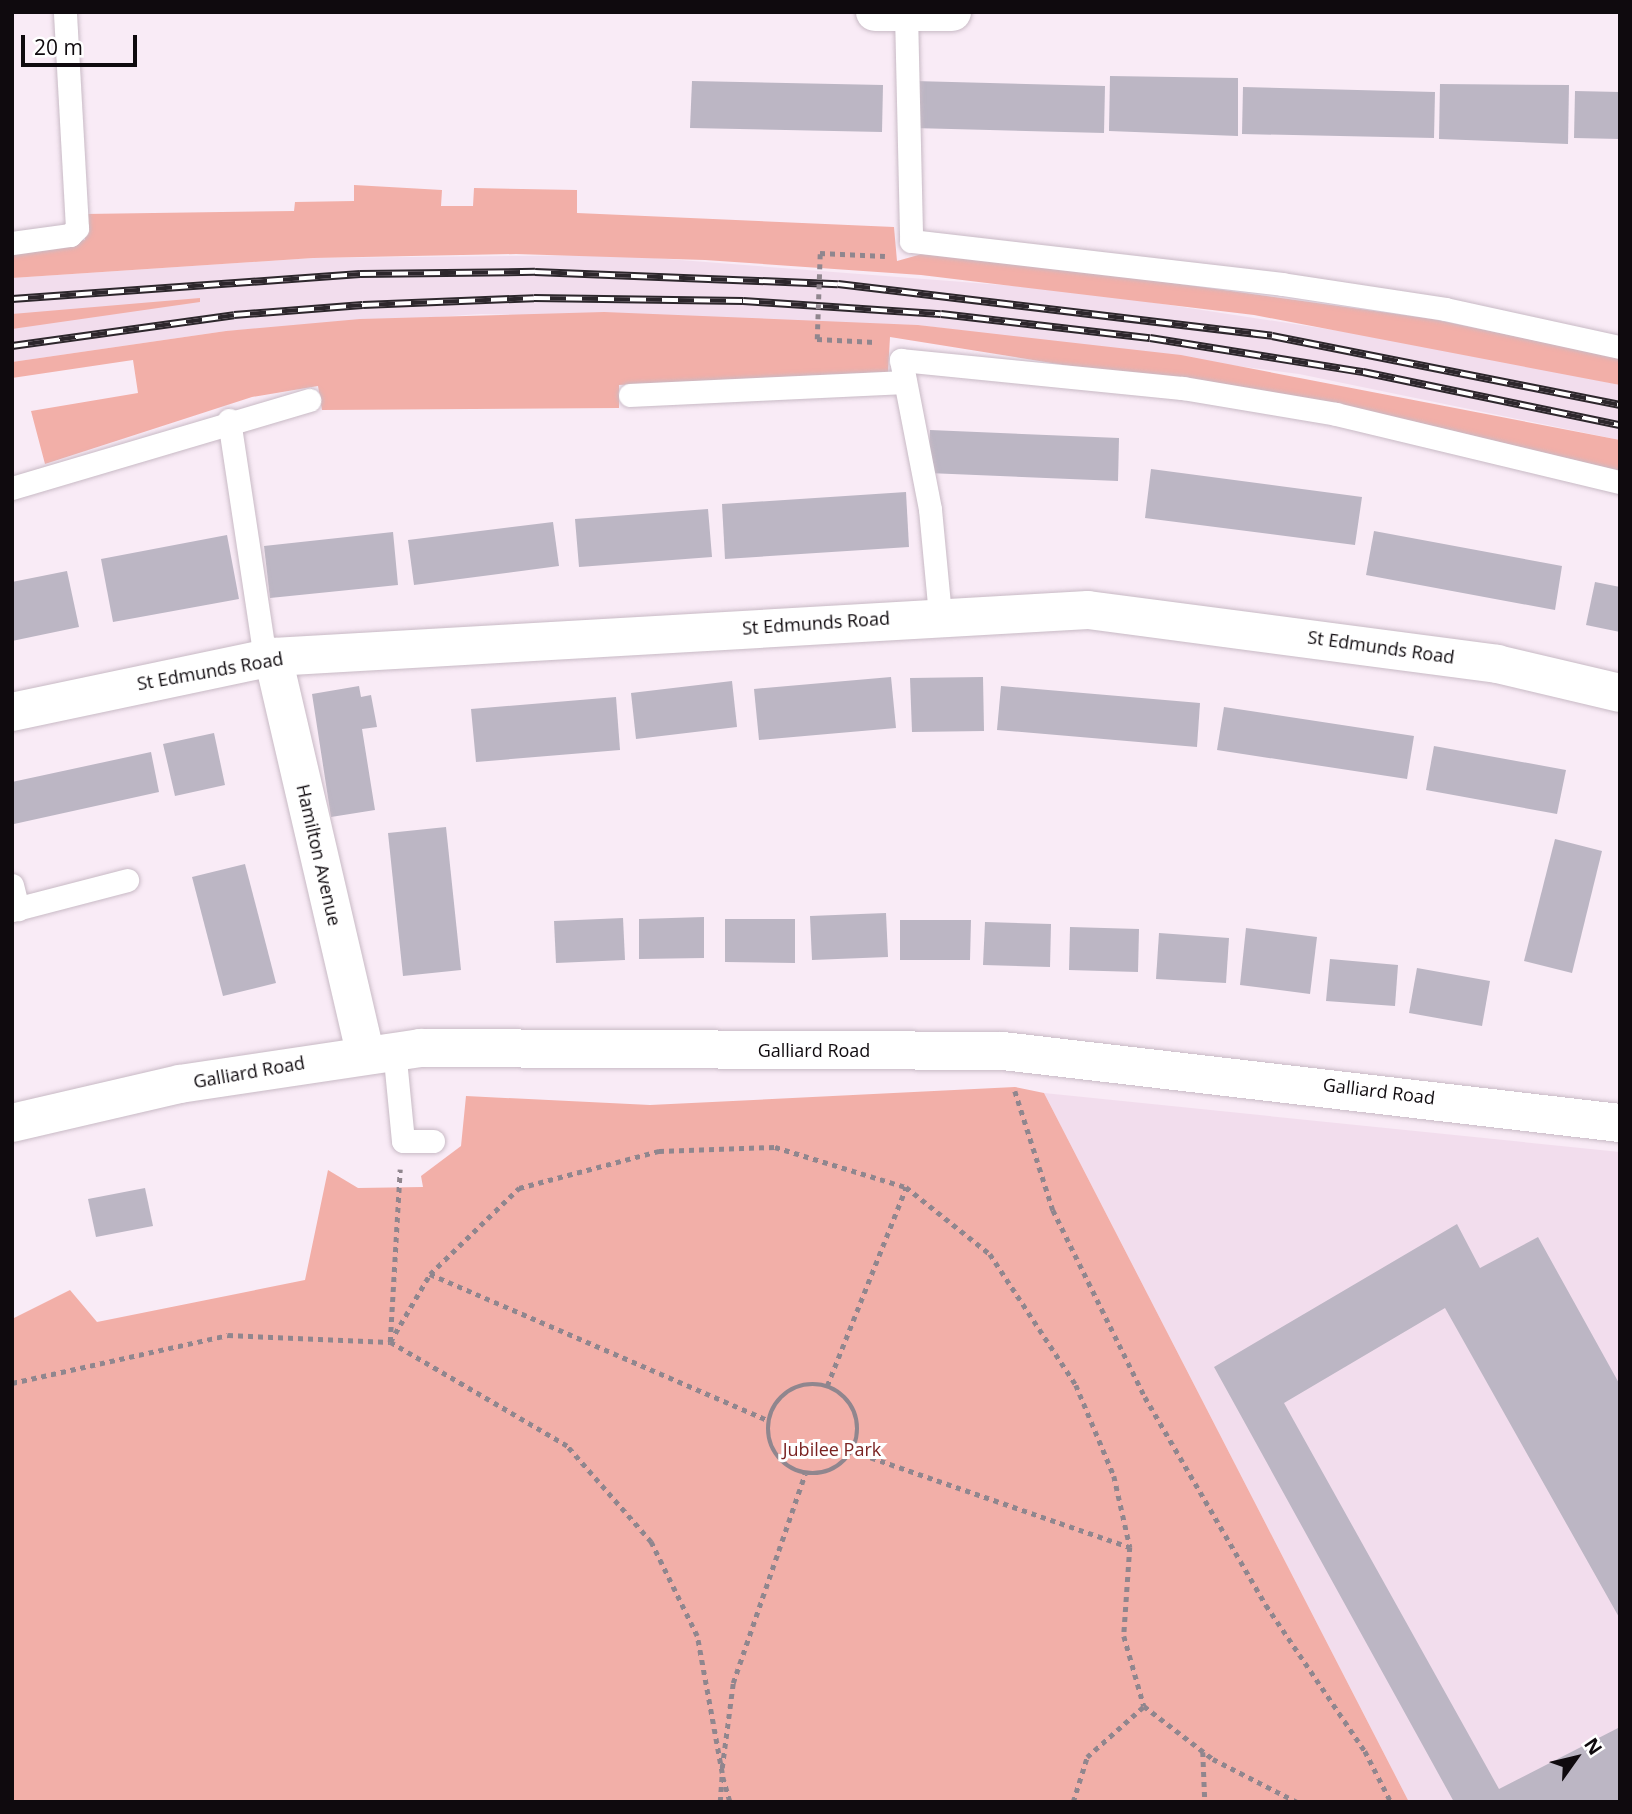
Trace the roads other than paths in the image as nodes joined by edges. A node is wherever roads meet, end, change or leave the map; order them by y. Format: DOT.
graph roads {
  1 [pos="65,12"];
  2 [pos="874,12"];
  3 [pos="952,12"];
  4 [pos="906,13"];
  5 [pos="12,243"];
  6 [pos="1620,346"];
  7 [pos="905,382"];
  8 [pos="630,395"];
  9 [pos="309,400"];
  10 [pos="229,421"];
  11 [pos="1620,482"];
  12 [pos="12,488"];
  13 [pos="940,615"];
  14 [pos="269,658"];
  15 [pos="1620,693"];
  16 [pos="12,712"];
  17 [pos="127,880"];
  18 [pos="12,885"];
  19 [pos="15,910"];
  20 [pos="380,1051"];
  21 [pos="12,1123"];
  22 [pos="1620,1123"];
  23 [pos="433,1141"];
  1 -- 5 [label="lane"];
  2 -- 4 [label="street"];
  3 -- 4 [label="street"];
  4 -- 6 [label="lane"];
  7 -- 8 [label="lane"];
  7 -- 11 [label="lane"];
  7 -- 13 [label="lane"];
  9 -- 10 [label="lane"];
  10 -- 12 [label="lane"];
  10 -- 14 [label="lane"];
  13 -- 14 [label="street, St Edmunds Road"];
  13 -- 15 [label="street, St Edmunds Road"];
  14 -- 16 [label="street, St Edmunds Road"];
  14 -- 20 [label="street, Hamilton Avenue"];
  17 -- 19 [label="lane"];
  18 -- 19 [label="lane"];
  20 -- 21 [label="street, Galliard Road"];
  20 -- 22 [label="street, Galliard Road"];
  20 -- 23 [label="lane"];
}
